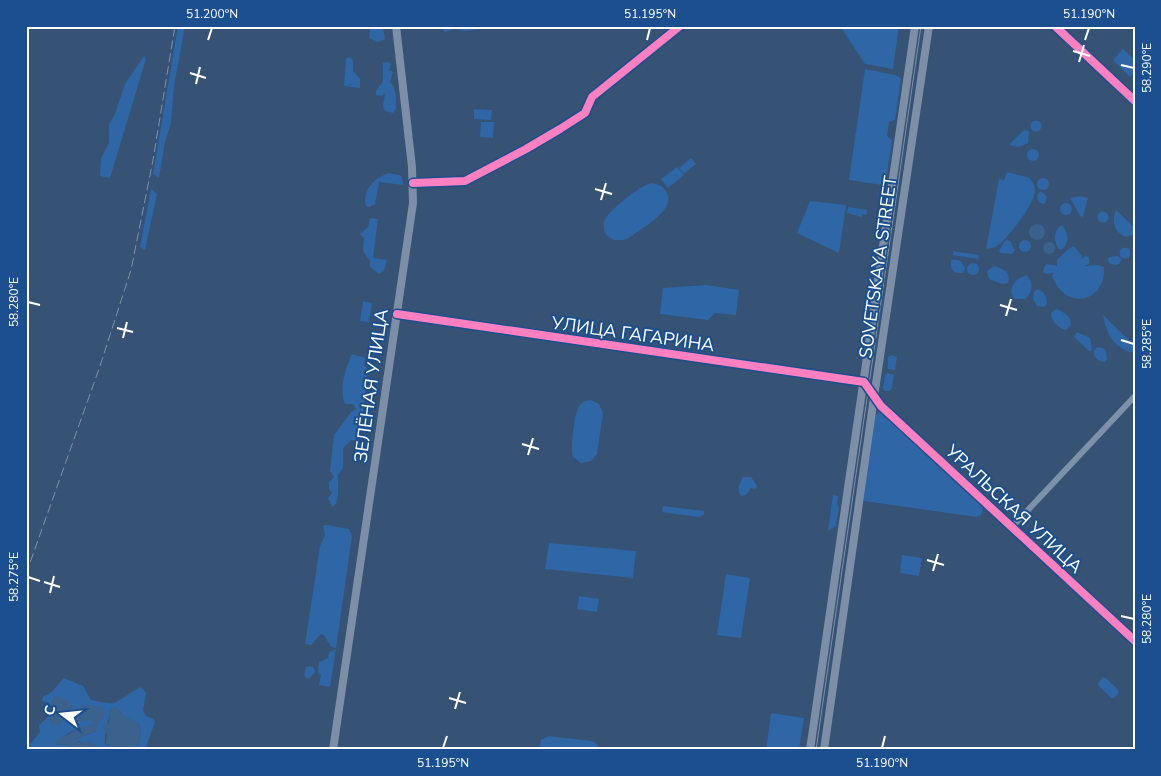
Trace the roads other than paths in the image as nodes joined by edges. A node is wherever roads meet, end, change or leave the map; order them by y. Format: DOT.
graph roads {
  1 [pos="396,26"];
  2 [pos="680,26"];
  3 [pos="915,26"];
  4 [pos="930,26"];
  5 [pos="1056,26"];
  6 [pos="1135,101"];
  7 [pos="413,183"];
  8 [pos="397,314"];
  9 [pos="864,382"];
  10 [pos="874,396"];
  11 [pos="1135,396"];
  12 [pos="1012,527"];
  13 [pos="1135,641"];
  14 [pos="333,750"];
  15 [pos="810,750"];
  16 [pos="824,750"];
  1 -- 7 [label="main road, ЗЕЛЁНАЯ УЛИЦА"];
  2 -- 7 [label="street"];
  3 -- 9 [label="main road, SOVETSKAYA STREET"];
  4 -- 10 [label="main road, SOVETSKAYA STREET"];
  5 -- 6 [label="street"];
  7 -- 8 [label="main road, ЗЕЛЁНАЯ УЛИЦА"];
  8 -- 9 [label="street, УЛИЦА ГАГАРИНА"];
  8 -- 14 [label="main road, ЗЕЛЁНАЯ УЛИЦА"];
  9 -- 10 [label="street, УРАЛЬСКАЯ УЛИЦА"];
  9 -- 15 [label="main road, SOVETSKAYA STREET"];
  10 -- 12 [label="street, УРАЛЬСКАЯ УЛИЦА"];
  10 -- 16 [label="main road, SOVETSKAYA STREET"];
  11 -- 12 [label="street"];
  12 -- 13 [label="street, УРАЛЬСКАЯ УЛИЦА"];
}
